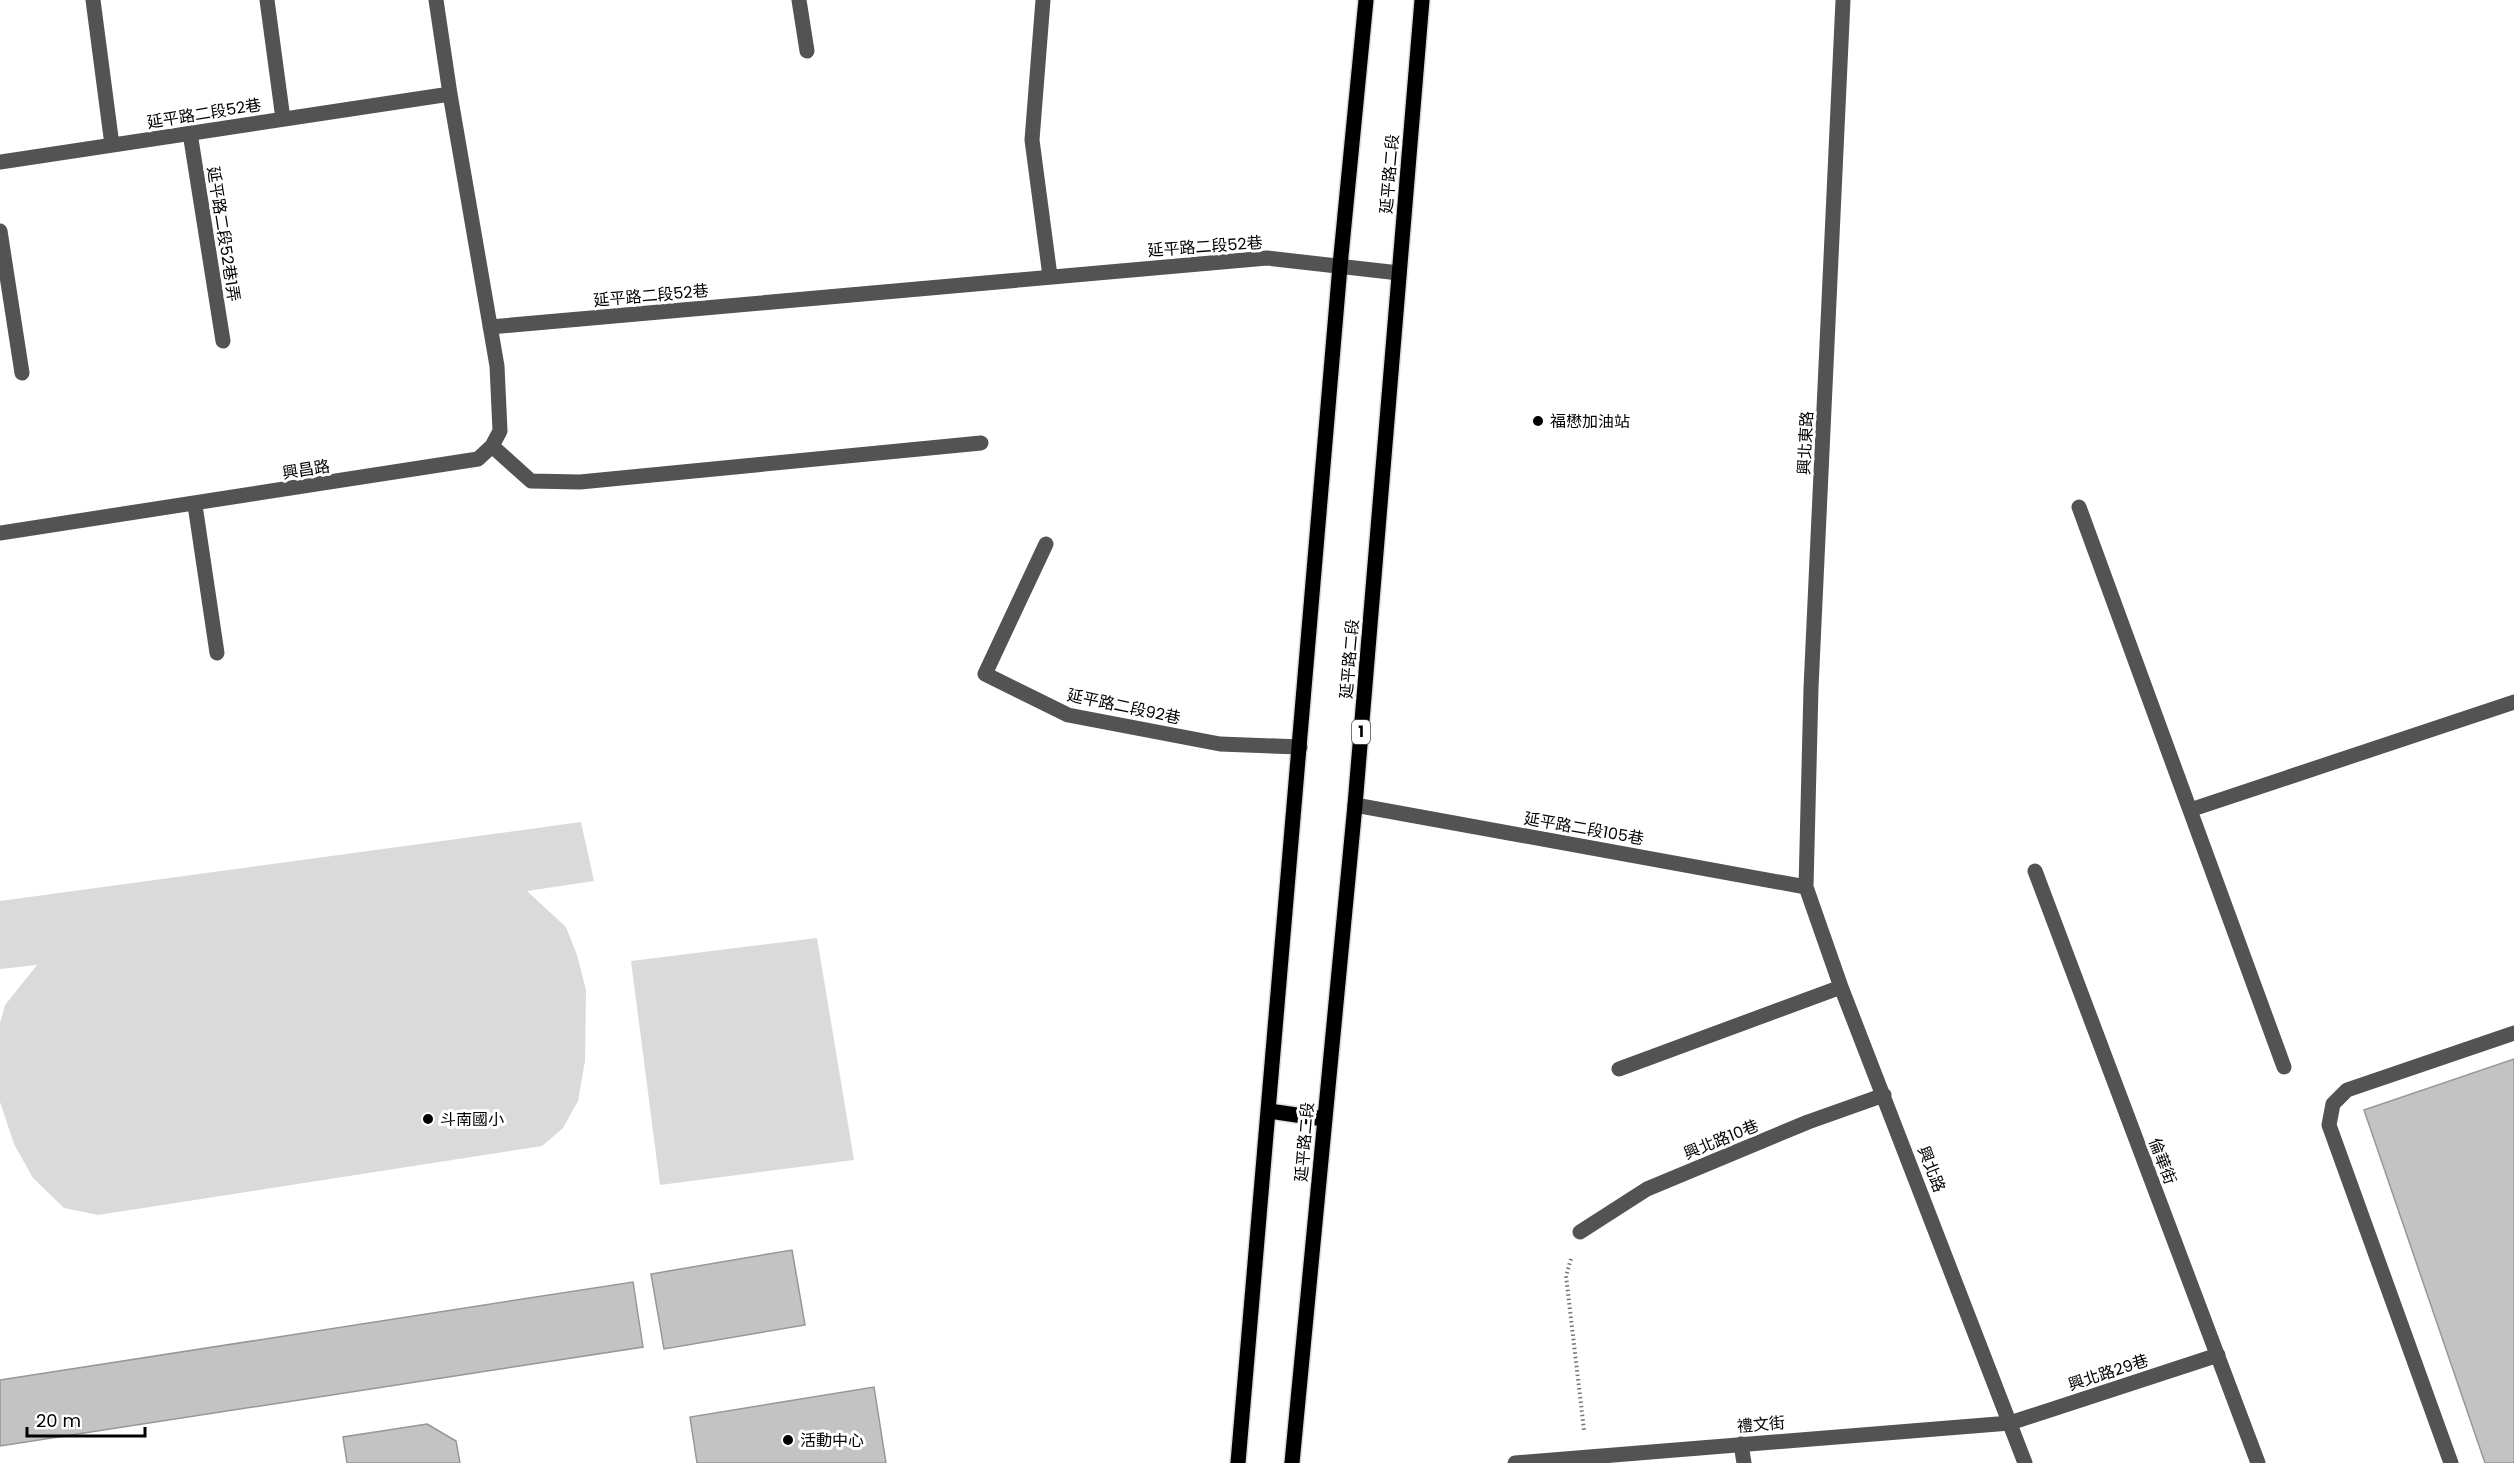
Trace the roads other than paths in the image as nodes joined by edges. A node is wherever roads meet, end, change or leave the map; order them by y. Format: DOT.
graph roads {
  1 [pos="93,0"];
  2 [pos="267,0"];
  3 [pos="436,0"];
  4 [pos="799,0"];
  5 [pos="1043,0"];
  6 [pos="1366,0"];
  7 [pos="1422,0"];
  8 [pos="1843,0"];
  9 [pos="807,51"];
  10 [pos="450,94"];
  11 [pos="283,119"];
  12 [pos="190,133"];
  13 [pos="112,145"];
  14 [pos="0,162"];
  15 [pos="0,231"];
  16 [pos="1341,266"];
  17 [pos="1399,273"];
  18 [pos="1050,276"];
  19 [pos="490,327"];
  20 [pos="223,341"];
  21 [pos="22,373"];
  22 [pos="981,443"];
  23 [pos="492,446"];
  24 [pos="195,505"];
  25 [pos="2079,507"];
  26 [pos="0,533"];
  27 [pos="1046,544"];
  28 [pos="217,653"];
  29 [pos="2514,702"];
  30 [pos="1299,747"];
  31 [pos="1355,805"];
  32 [pos="2190,810"];
  33 [pos="2035,871"];
  34 [pos="1806,887"];
  35 [pos="1841,987"];
  36 [pos="2514,1033"];
  37 [pos="2284,1067"];
  38 [pos="1619,1069"];
  39 [pos="1884,1095"];
  40 [pos="1269,1111"];
  41 [pos="1324,1119"];
  42 [pos="1580,1232"];
  43 [pos="2218,1355"];
  44 [pos="2010,1422"];
  45 [pos="1741,1444"];
  46 [pos="1238,1463"];
  47 [pos="1292,1463"];
  48 [pos="1515,1463"];
  49 [pos="1744,1463"];
  50 [pos="2025,1463"];
  51 [pos="2258,1463"];
  52 [pos="2451,1463"];
  1 -- 13 [label="street"];
  2 -- 11 [label="street"];
  3 -- 10 [label="street"];
  4 -- 9 [label="street"];
  5 -- 18 [label="street"];
  6 -- 16 [label="main road"];
  7 -- 17 [label="main road, 延平路二段 / 1"];
  8 -- 34 [label="street, 興北東路"];
  10 -- 11 [label="street, 延平路二段52巷"];
  10 -- 19 [label="street"];
  11 -- 12 [label="street, 延平路二段52巷"];
  12 -- 13 [label="street, 延平路二段52巷"];
  12 -- 20 [label="street, 延平路二段52巷1弄"];
  13 -- 14 [label="street, 延平路二段52巷"];
  15 -- 21 [label="street"];
  16 -- 17 [label="street, 延平路二段52巷"];
  16 -- 18 [label="street, 延平路二段52巷"];
  16 -- 30 [label="main road"];
  17 -- 31 [label="main road, 延平路二段 / 1"];
  18 -- 19 [label="street, 延平路二段52巷"];
  19 -- 23 [label="street"];
  22 -- 23 [label="street"];
  23 -- 24 [label="street, 興昌路"];
  24 -- 26 [label="street, 興昌路"];
  24 -- 28 [label="street"];
  25 -- 32 [label="street"];
  27 -- 30 [label="street, 延平路二段92巷"];
  29 -- 32 [label="street"];
  30 -- 40 [label="main road"];
  31 -- 34 [label="street, 延平路二段105巷"];
  31 -- 41 [label="main road, 延平路二段 / 1"];
  32 -- 37 [label="street"];
  33 -- 43 [label="street, 倫華街"];
  34 -- 35 [label="street, 興北路"];
  35 -- 38 [label="street"];
  35 -- 39 [label="street, 興北路"];
  36 -- 52 [label="street"];
  39 -- 42 [label="street, 興北路10巷"];
  39 -- 44 [label="street, 興北路"];
  40 -- 41 [label="main road"];
  40 -- 46 [label="main road"];
  41 -- 47 [label="main road, 延平路二段 / 1"];
  43 -- 44 [label="street, 興北路29巷"];
  43 -- 51 [label="street, 倫華街"];
  44 -- 45 [label="street, 禮文街"];
  44 -- 50 [label="street, 興北路"];
  45 -- 48 [label="street, 禮文街"];
  45 -- 49 [label="street"];
}
